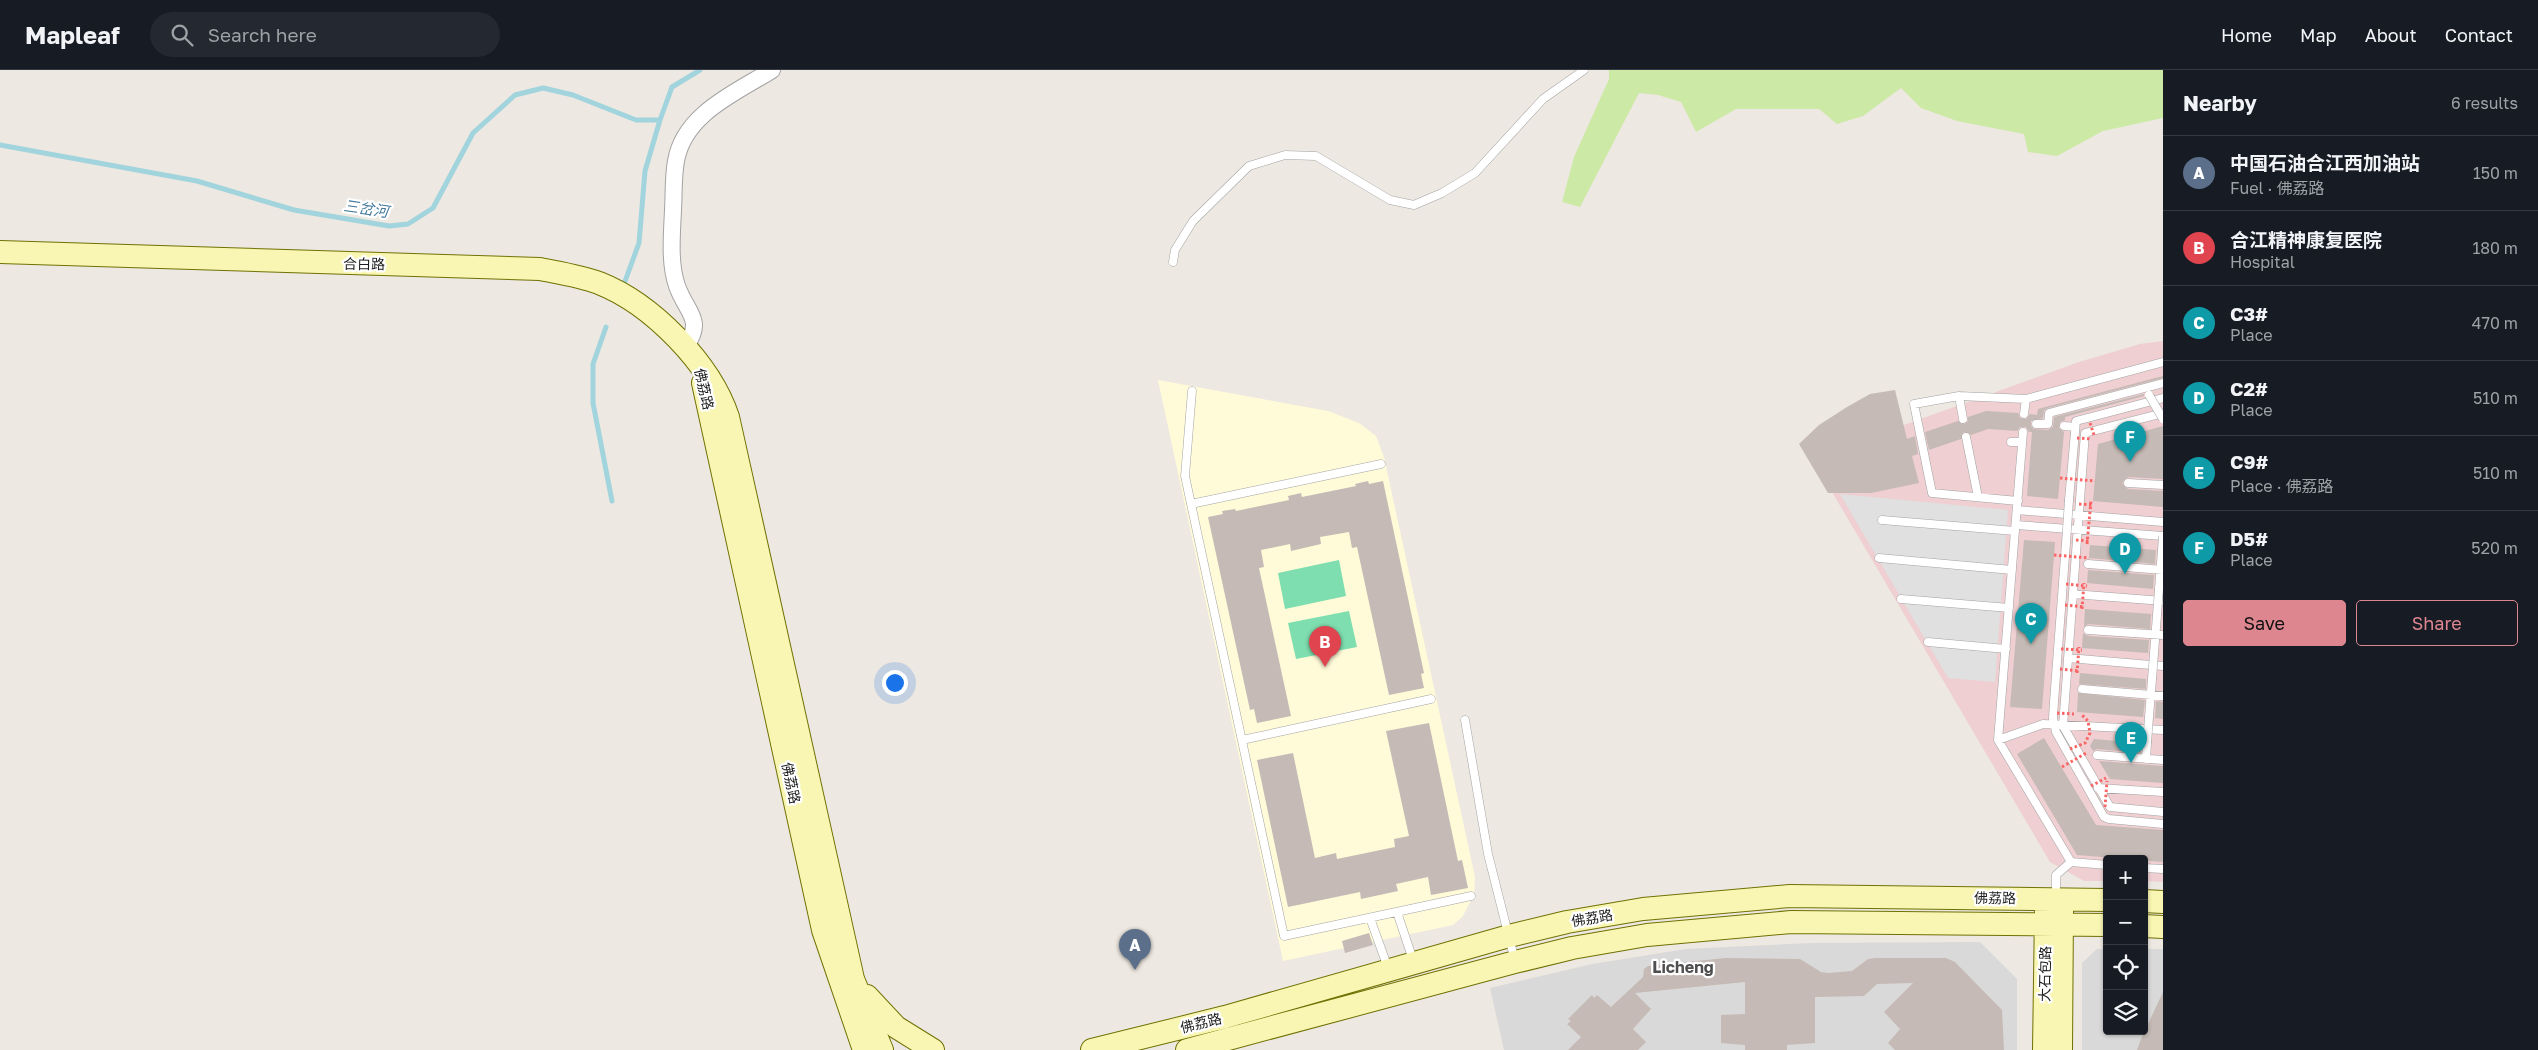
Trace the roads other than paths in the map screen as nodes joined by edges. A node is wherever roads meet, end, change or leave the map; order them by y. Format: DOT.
graph roads {
  1 [pos="772,70"];
  2 [pos="1584,70"];
  3 [pos="0,252"];
  4 [pos="1173,262"];
  5 [pos="691,355"];
  6 [pos="2163,362"];
  7 [pos="2163,383"];
  8 [pos="1192,391"];
  9 [pos="2147,391"];
  10 [pos="1959,396"];
  11 [pos="2163,398"];
  12 [pos="2026,399"];
  13 [pos="2163,413"];
  14 [pos="2024,414"];
  15 [pos="1963,419"];
  16 [pos="2163,419"];
  17 [pos="2036,424"];
  18 [pos="2064,426"];
  19 [pos="2075,427"];
  20 [pos="2023,432"];
  21 [pos="1966,437"];
  22 [pos="2011,442"];
  23 [pos="2022,442"];
  24 [pos="1381,464"];
  25 [pos="2128,483"];
  26 [pos="2163,485"];
  27 [pos="1978,498"];
  28 [pos="2018,501"];
  29 [pos="1191,504"];
  30 [pos="2017,510"];
  31 [pos="2079,515"];
  32 [pos="1882,520"];
  33 [pos="2163,522"];
  34 [pos="2015,528"];
  35 [pos="2078,530"];
  36 [pos="2163,536"];
  37 [pos="2162,550"];
  38 [pos="1879,558"];
  39 [pos="2088,561"];
  40 [pos="2012,570"];
  41 [pos="2162,570"];
  42 [pos="2073,594"];
  43 [pos="1901,599"];
  44 [pos="2163,601"];
  45 [pos="2009,608"];
  46 [pos="2088,630"];
  47 [pos="2159,635"];
  48 [pos="1928,642"];
  49 [pos="2006,649"];
  50 [pos="2068,658"];
  51 [pos="2163,666"];
  52 [pos="2082,690"];
  53 [pos="2150,695"];
  54 [pos="2163,696"];
  55 [pos="1431,699"];
  56 [pos="1465,720"];
  57 [pos="2063,726"];
  58 [pos="2163,730"];
  59 [pos="1242,740"];
  60 [pos="1998,740"];
  61 [pos="2098,755"];
  62 [pos="2146,758"];
  63 [pos="2163,760"];
  64 [pos="2095,787"];
  65 [pos="2163,792"];
  66 [pos="2163,812"];
  67 [pos="2163,824"];
  68 [pos="2071,862"];
  69 [pos="2103,865"];
  70 [pos="2148,868"];
  71 [pos="2163,869"];
  72 [pos="1471,896"];
  73 [pos="2055,899"];
  74 [pos="2103,900"];
  75 [pos="2148,901"];
  76 [pos="2163,902"];
  77 [pos="1396,912"];
  78 [pos="1370,918"];
  79 [pos="2054,924"];
  80 [pos="2103,925"];
  81 [pos="2148,926"];
  82 [pos="2163,927"];
  83 [pos="1509,936"];
  84 [pos="848,954"];
  85 [pos="1414,962"];
  86 [pos="1515,962"];
  87 [pos="1388,969"];
  88 [pos="864,1050"];
  89 [pos="882,1050"];
  90 [pos="933,1050"];
  91 [pos="1092,1050"];
  92 [pos="1187,1050"];
  93 [pos="2044,1050"];
  94 [pos="2060,1050"];
  1 -- 5 [label="street"];
  2 -- 4 [label="lane"];
  3 -- 5 [label="main road, 合白路"];
  5 -- 84 [label="main road, 佛荔路"];
  5 -- 88 [label="main road, 佛荔路"];
  6 -- 12 [label="lane"];
  7 -- 9 [label="lane"];
  8 -- 29 [label="lane"];
  9 -- 16 [label="lane, bridge"];
  9 -- 17 [label="lane"];
  10 -- 12 [label="lane"];
  10 -- 15 [label="lane"];
  10 -- 27 [label="lane"];
  11 -- 19 [label="lane"];
  12 -- 14 [label="lane"];
  13 -- 31 [label="lane"];
  18 -- 19 [label="lane"];
  19 -- 67 [label="lane, bridge"];
  20 -- 23 [label="lane"];
  21 -- 27 [label="lane"];
  22 -- 23 [label="lane"];
  23 -- 28 [label="lane"];
  24 -- 29 [label="lane"];
  25 -- 26 [label="lane"];
  27 -- 28 [label="lane"];
  28 -- 30 [label="lane"];
  29 -- 59 [label="lane"];
  30 -- 31 [label="lane"];
  30 -- 34 [label="lane"];
  31 -- 33 [label="lane"];
  31 -- 35 [label="lane"];
  32 -- 34 [label="lane"];
  34 -- 35 [label="lane"];
  34 -- 40 [label="lane"];
  35 -- 36 [label="lane"];
  35 -- 42 [label="lane"];
  36 -- 37 [label="lane, bridge"];
  37 -- 41 [label="lane"];
  38 -- 40 [label="lane"];
  39 -- 41 [label="lane"];
  40 -- 45 [label="lane"];
  41 -- 47 [label="lane, bridge"];
  42 -- 44 [label="lane"];
  42 -- 50 [label="lane"];
  43 -- 45 [label="lane"];
  45 -- 49 [label="lane"];
  46 -- 47 [label="lane"];
  47 -- 53 [label="lane, bridge"];
  48 -- 49 [label="lane"];
  49 -- 60 [label="lane"];
  50 -- 51 [label="lane"];
  50 -- 57 [label="lane"];
  52 -- 53 [label="lane"];
  53 -- 54 [label="lane"];
  53 -- 62 [label="lane, bridge"];
  55 -- 59 [label="lane"];
  56 -- 83 [label="lane"];
  57 -- 58 [label="lane"];
  57 -- 60 [label="lane"];
  57 -- 64 [label="lane"];
  59 -- 78 [label="lane"];
  60 -- 68 [label="lane"];
  61 -- 62 [label="lane"];
  62 -- 63 [label="lane"];
  64 -- 65 [label="lane"];
  64 -- 66 [label="lane"];
  68 -- 69 [label="lane"];
  68 -- 73 [label="lane"];
  70 -- 71 [label="lane"];
  72 -- 77 [label="lane"];
  73 -- 74 [label="main road, 佛荔路"];
  73 -- 79 [label="main road, 大石包路"];
  73 -- 83 [label="main road, 佛荔路"];
  75 -- 76 [label="main road"];
  77 -- 78 [label="lane"];
  77 -- 85 [label="lane"];
  78 -- 87 [label="lane"];
  79 -- 80 [label="main road, 佛荔路"];
  79 -- 86 [label="main road, 佛荔路"];
  79 -- 93 [label="main road, 大石包路"];
  79 -- 94 [label="main road, 大石包路"];
  81 -- 82 [label="main road"];
  83 -- 85 [label="main road, 佛荔路"];
  83 -- 86 [label="lane"];
  84 -- 89 [label="main road, 佛荔路"];
  84 -- 90 [label="main road"];
  85 -- 87 [label="main road, 佛荔路"];
  86 -- 92 [label="main road, 佛荔路"];
  87 -- 91 [label="main road, 佛荔路"];
}
